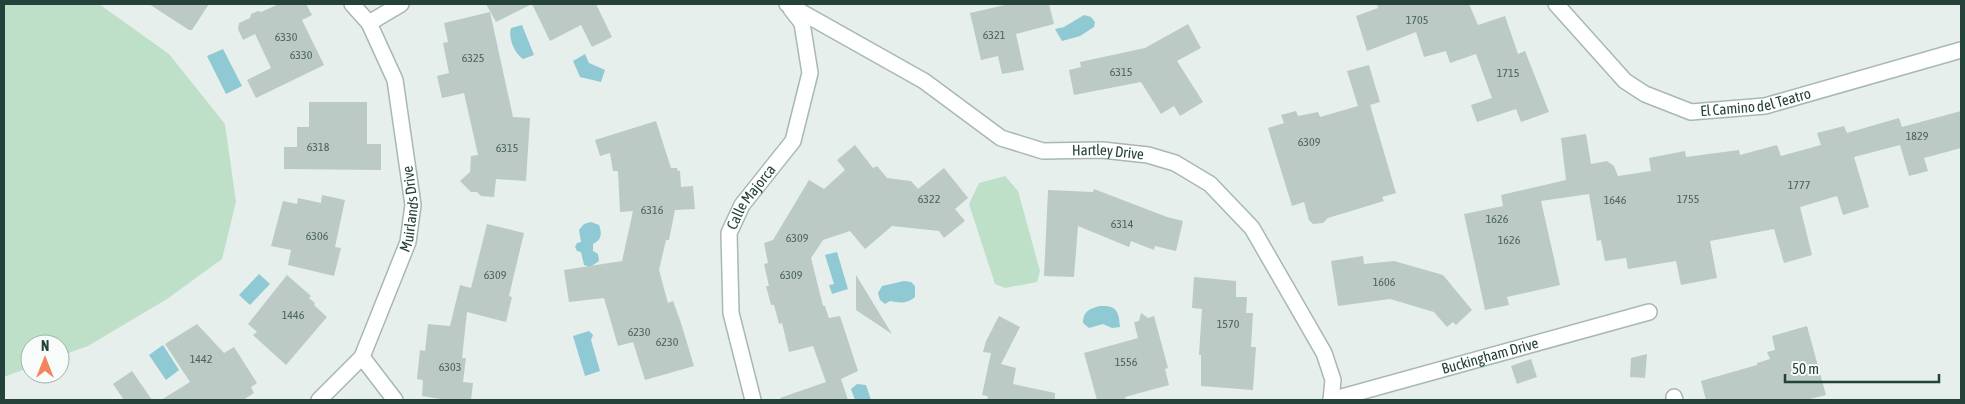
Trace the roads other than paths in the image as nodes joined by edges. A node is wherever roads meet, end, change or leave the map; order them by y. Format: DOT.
graph roads {
  1 [pos="352,4"];
  2 [pos="401,4"];
  3 [pos="1556,4"];
  4 [pos="788,5"];
  5 [pos="369,23"];
  6 [pos="1961,50"];
  7 [pos="1650,312"];
  8 [pos="362,357"];
  9 [pos="319,400"];
  10 [pos="394,400"];
  11 [pos="754,400"];
  12 [pos="1331,400"];
  1 -- 5 [label="street, Muirlands Drive"];
  2 -- 5 [label="street"];
  3 -- 6 [label="street, El Camino del Teatro"];
  4 -- 11 [label="street, Calle Majorca"];
  4 -- 12 [label="street, Hartley Drive"];
  5 -- 8 [label="street, Muirlands Drive"];
  7 -- 12 [label="street, Buckingham Drive"];
  8 -- 9 [label="street, Muirlands Drive"];
  8 -- 10 [label="street"];
}
